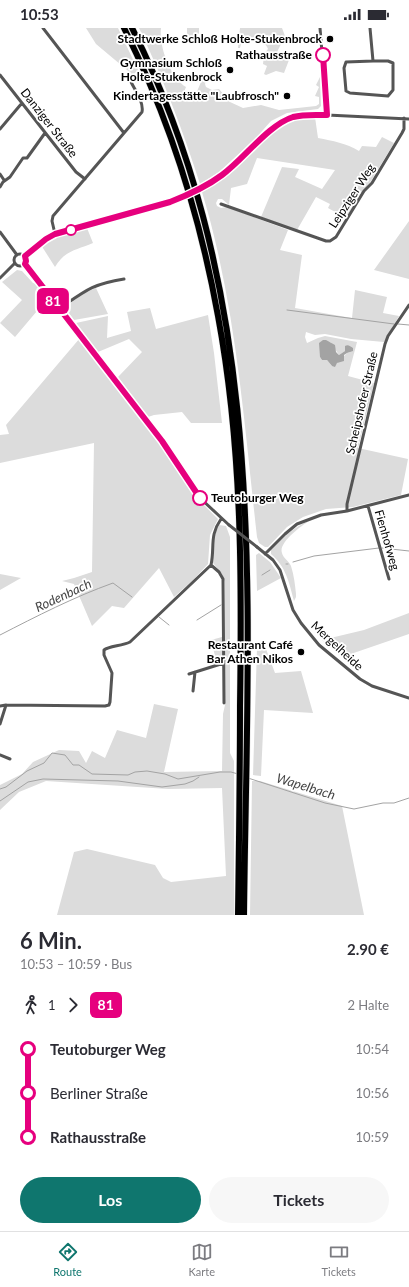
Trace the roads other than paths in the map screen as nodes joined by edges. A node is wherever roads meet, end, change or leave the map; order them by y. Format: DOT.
graph roads {
  1 [pos="43,28"];
  2 [pos="124,28"];
  3 [pos="132,28"];
  4 [pos="320,28"];
  5 [pos="370,28"];
  6 [pos="373,61"];
  7 [pos="0,75"];
  8 [pos="130,82"];
  9 [pos="22,103"];
  10 [pos="327,115"];
  11 [pos="404,118"];
  12 [pos="409,119"];
  13 [pos="0,129"];
  14 [pos="45,133"];
  15 [pos="124,133"];
  16 [pos="0,174"];
  17 [pos="85,179"];
  18 [pos="4,180"];
  19 [pos="0,187"];
  20 [pos="221,204"];
  21 [pos="0,232"];
  22 [pos="55,234"];
  23 [pos="17,255"];
  24 [pos="25,256"];
  25 [pos="15,263"];
  26 [pos="25,264"];
  27 [pos="0,278"];
  28 [pos="124,279"];
  29 [pos="409,305"];
  30 [pos="60,309"];
  31 [pos="409,495"];
  32 [pos="368,506"];
  33 [pos="347,511"];
  34 [pos="221,519"];
  35 [pos="265,554"];
  36 [pos="211,565"];
  37 [pos="389,579"];
  38 [pos="224,663"];
  39 [pos="195,672"];
  40 [pos="189,674"];
  41 [pos="193,690"];
  42 [pos="409,698"];
  43 [pos="224,703"];
  44 [pos="6,705"];
  45 [pos="0,706"];
  46 [pos="0,724"];
  47 [pos="0,755"];
  48 [pos="10,759"];
  49 [pos="243,787"];
  50 [pos="238,915"];
  51 [pos="244,915"];
  1 -- 15 [label="street"];
  2 -- 49 [label="highway"];
  3 -- 49 [label="highway"];
  4 -- 10 [label="street"];
  5 -- 6 [label="street"];
  6 -- 6 [label="street"];
  7 -- 9 [label="street, Danziger Straße"];
  8 -- 15 [label="street"];
  9 -- 13 [label="street"];
  9 -- 14 [label="street, Danziger Straße"];
  10 -- 11 [label="street"];
  10 -- 22 [label="street, bridge"];
  11 -- 12 [label="street"];
  11 -- 20 [label="street, Leipziger Weg"];
  14 -- 17 [label="street, Danziger Straße"];
  14 -- 18 [label="street"];
  15 -- 17 [label="street"];
  16 -- 18 [label="street"];
  17 -- 22 [label="street"];
  18 -- 19 [label="street"];
  21 -- 23 [label="street"];
  22 -- 24 [label="street"];
  23 -- 24 [label="street"];
  23 -- 25 [label="street"];
  24 -- 26 [label="street"];
  25 -- 26 [label="street"];
  25 -- 27 [label="street"];
  26 -- 30 [label="street, Mergelheide"];
  28 -- 30 [label="street"];
  29 -- 33 [label="street, Scheipshofer Straße"];
  30 -- 34 [label="street, Mergelheide"];
  31 -- 32 [label="street, Fienhofweg"];
  32 -- 33 [label="street, Fienhofweg"];
  32 -- 37 [label="street, Fienhofweg"];
  33 -- 35 [label="street, Fienhofweg"];
  34 -- 35 [label="street, Mergelheide, bridge"];
  34 -- 36 [label="street"];
  35 -- 42 [label="street, Mergelheide"];
  36 -- 38 [label="street"];
  36 -- 44 [label="street"];
  38 -- 39 [label="street"];
  38 -- 43 [label="street"];
  39 -- 40 [label="street"];
  39 -- 41 [label="street"];
  44 -- 45 [label="street"];
  44 -- 46 [label="street"];
  47 -- 48 [label="street"];
  49 -- 50 [label="highway"];
  49 -- 51 [label="highway"];
}
